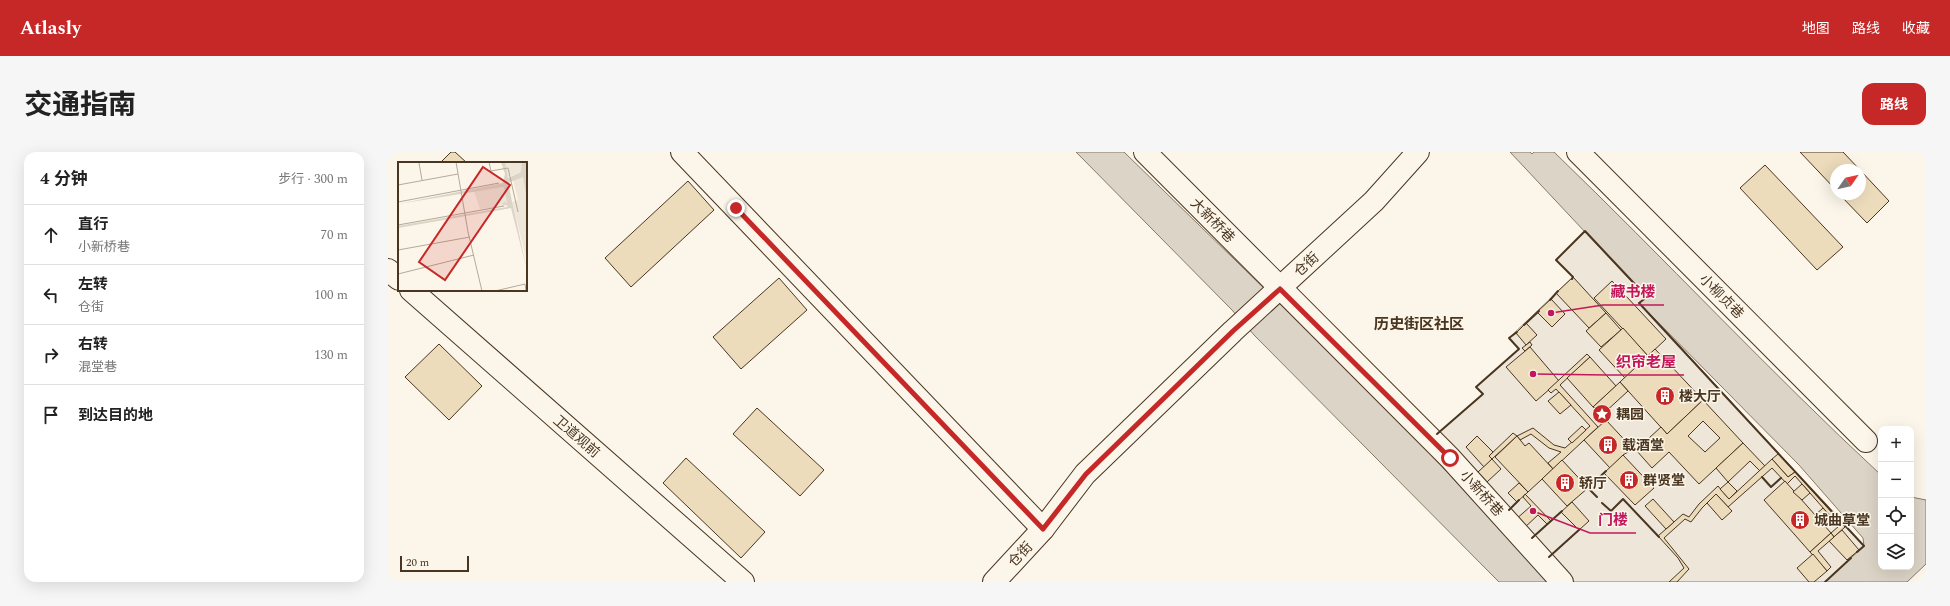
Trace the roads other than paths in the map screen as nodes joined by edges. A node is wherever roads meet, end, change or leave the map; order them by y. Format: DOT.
graph roads {
  1 [pos="682,152"];
  2 [pos="1145,152"];
  3 [pos="1418,152"];
  4 [pos="1578,152"];
  5 [pos="388,270"];
  6 [pos="398,278"];
  7 [pos="412,291"];
  8 [pos="1277,292"];
  9 [pos="1866,441"];
  10 [pos="1043,529"];
  11 [pos="743,582"];
  12 [pos="994,582"];
  13 [pos="1562,582"];
  1 -- 10 [label="street"];
  2 -- 8 [label="street, 大新桥巷"];
  3 -- 8 [label="street, 仓街"];
  4 -- 9 [label="street, 小柳贞巷"];
  5 -- 6 [label="street"];
  7 -- 11 [label="street, 卫道观前"];
  8 -- 10 [label="street, 仓街"];
  8 -- 13 [label="street, 小新桥巷"];
  10 -- 12 [label="street, 仓街"];
}
